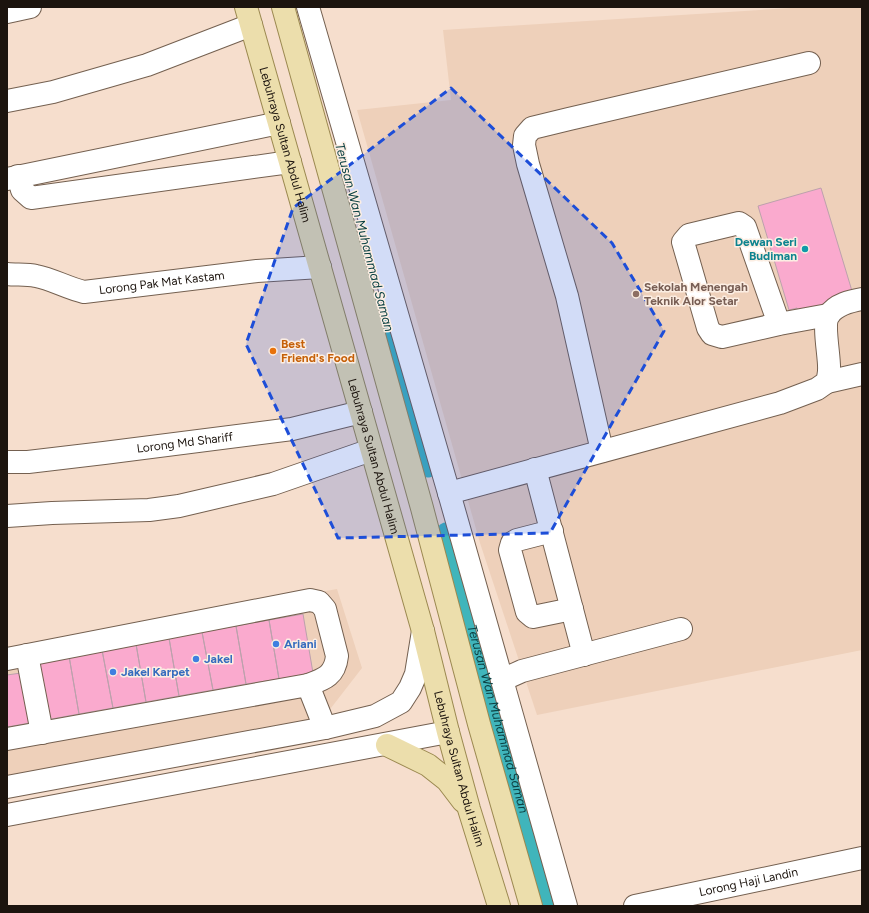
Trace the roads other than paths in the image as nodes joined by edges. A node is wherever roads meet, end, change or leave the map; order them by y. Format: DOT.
graph roads {
  1 [pos="30,7"];
  2 [pos="283,7"];
  3 [pos="308,7"];
  4 [pos="7,12"];
  5 [pos="248,16"];
  6 [pos="809,63"];
  7 [pos="7,101"];
  8 [pos="279,122"];
  9 [pos="290,162"];
  10 [pos="13,178"];
  11 [pos="320,267"];
  12 [pos="7,274"];
  13 [pos="862,298"];
  14 [pos="828,315"];
  15 [pos="779,324"];
  16 [pos="862,374"];
  17 [pos="827,382"];
  18 [pos="361,412"];
  19 [pos="372,450"];
  20 [pos="602,451"];
  21 [pos="7,462"];
  22 [pos="535,469"];
  23 [pos="450,496"];
  24 [pos="422,508"];
  25 [pos="7,516"];
  26 [pos="552,531"];
  27 [pos="572,609"];
  28 [pos="681,629"];
  29 [pos="423,631"];
  30 [pos="584,655"];
  31 [pos="17,657"];
  32 [pos="502,680"];
  33 [pos="308,685"];
  34 [pos="325,728"];
  35 [pos="448,732"];
  36 [pos="42,733"];
  37 [pos="7,739"];
  38 [pos="387,745"];
  39 [pos="7,787"];
  40 [pos="469,809"];
  41 [pos="7,815"];
  42 [pos="862,858"];
  43 [pos="499,906"];
  44 [pos="531,906"];
  45 [pos="566,906"];
  46 [pos="635,906"];
  1 -- 4 [label="street"];
  2 -- 24 [label="main road"];
  3 -- 23 [label="street"];
  5 -- 7 [label="street"];
  5 -- 8 [label="main road, Lebuhraya Sultan Abdul Halim"];
  6 -- 20 [label="street"];
  8 -- 9 [label="main road, Lebuhraya Sultan Abdul Halim"];
  8 -- 10 [label="street"];
  9 -- 10 [label="street"];
  9 -- 11 [label="main road, Lebuhraya Sultan Abdul Halim"];
  11 -- 12 [label="street, Lorong Pak Mat Kastam"];
  11 -- 18 [label="main road, Lebuhraya Sultan Abdul Halim"];
  13 -- 14 [label="street"];
  14 -- 15 [label="street"];
  14 -- 17 [label="street"];
  15 -- 15 [label="street"];
  16 -- 17 [label="street"];
  17 -- 20 [label="street"];
  18 -- 19 [label="main road, Lebuhraya Sultan Abdul Halim"];
  18 -- 21 [label="street, Lorong Md Shariff"];
  19 -- 25 [label="street"];
  19 -- 29 [label="main road, Lebuhraya Sultan Abdul Halim"];
  20 -- 22 [label="street"];
  22 -- 23 [label="street"];
  22 -- 26 [label="street"];
  23 -- 24 [label="street"];
  23 -- 32 [label="street"];
  24 -- 44 [label="main road"];
  26 -- 27 [label="street"];
  26 -- 27 [label="street"];
  27 -- 30 [label="street"];
  28 -- 30 [label="street"];
  29 -- 34 [label="street"];
  29 -- 35 [label="main road, Lebuhraya Sultan Abdul Halim"];
  30 -- 32 [label="street"];
  31 -- 33 [label="street"];
  31 -- 36 [label="street"];
  32 -- 45 [label="street"];
  33 -- 34 [label="street"];
  33 -- 36 [label="street"];
  34 -- 39 [label="street"];
  35 -- 38 [label="street"];
  35 -- 40 [label="main road, Lebuhraya Sultan Abdul Halim"];
  36 -- 37 [label="street"];
  38 -- 40 [label="main road"];
  38 -- 41 [label="street"];
  40 -- 43 [label="main road, Lebuhraya Sultan Abdul Halim"];
  42 -- 46 [label="street, Lorong Haji Landin"];
}
